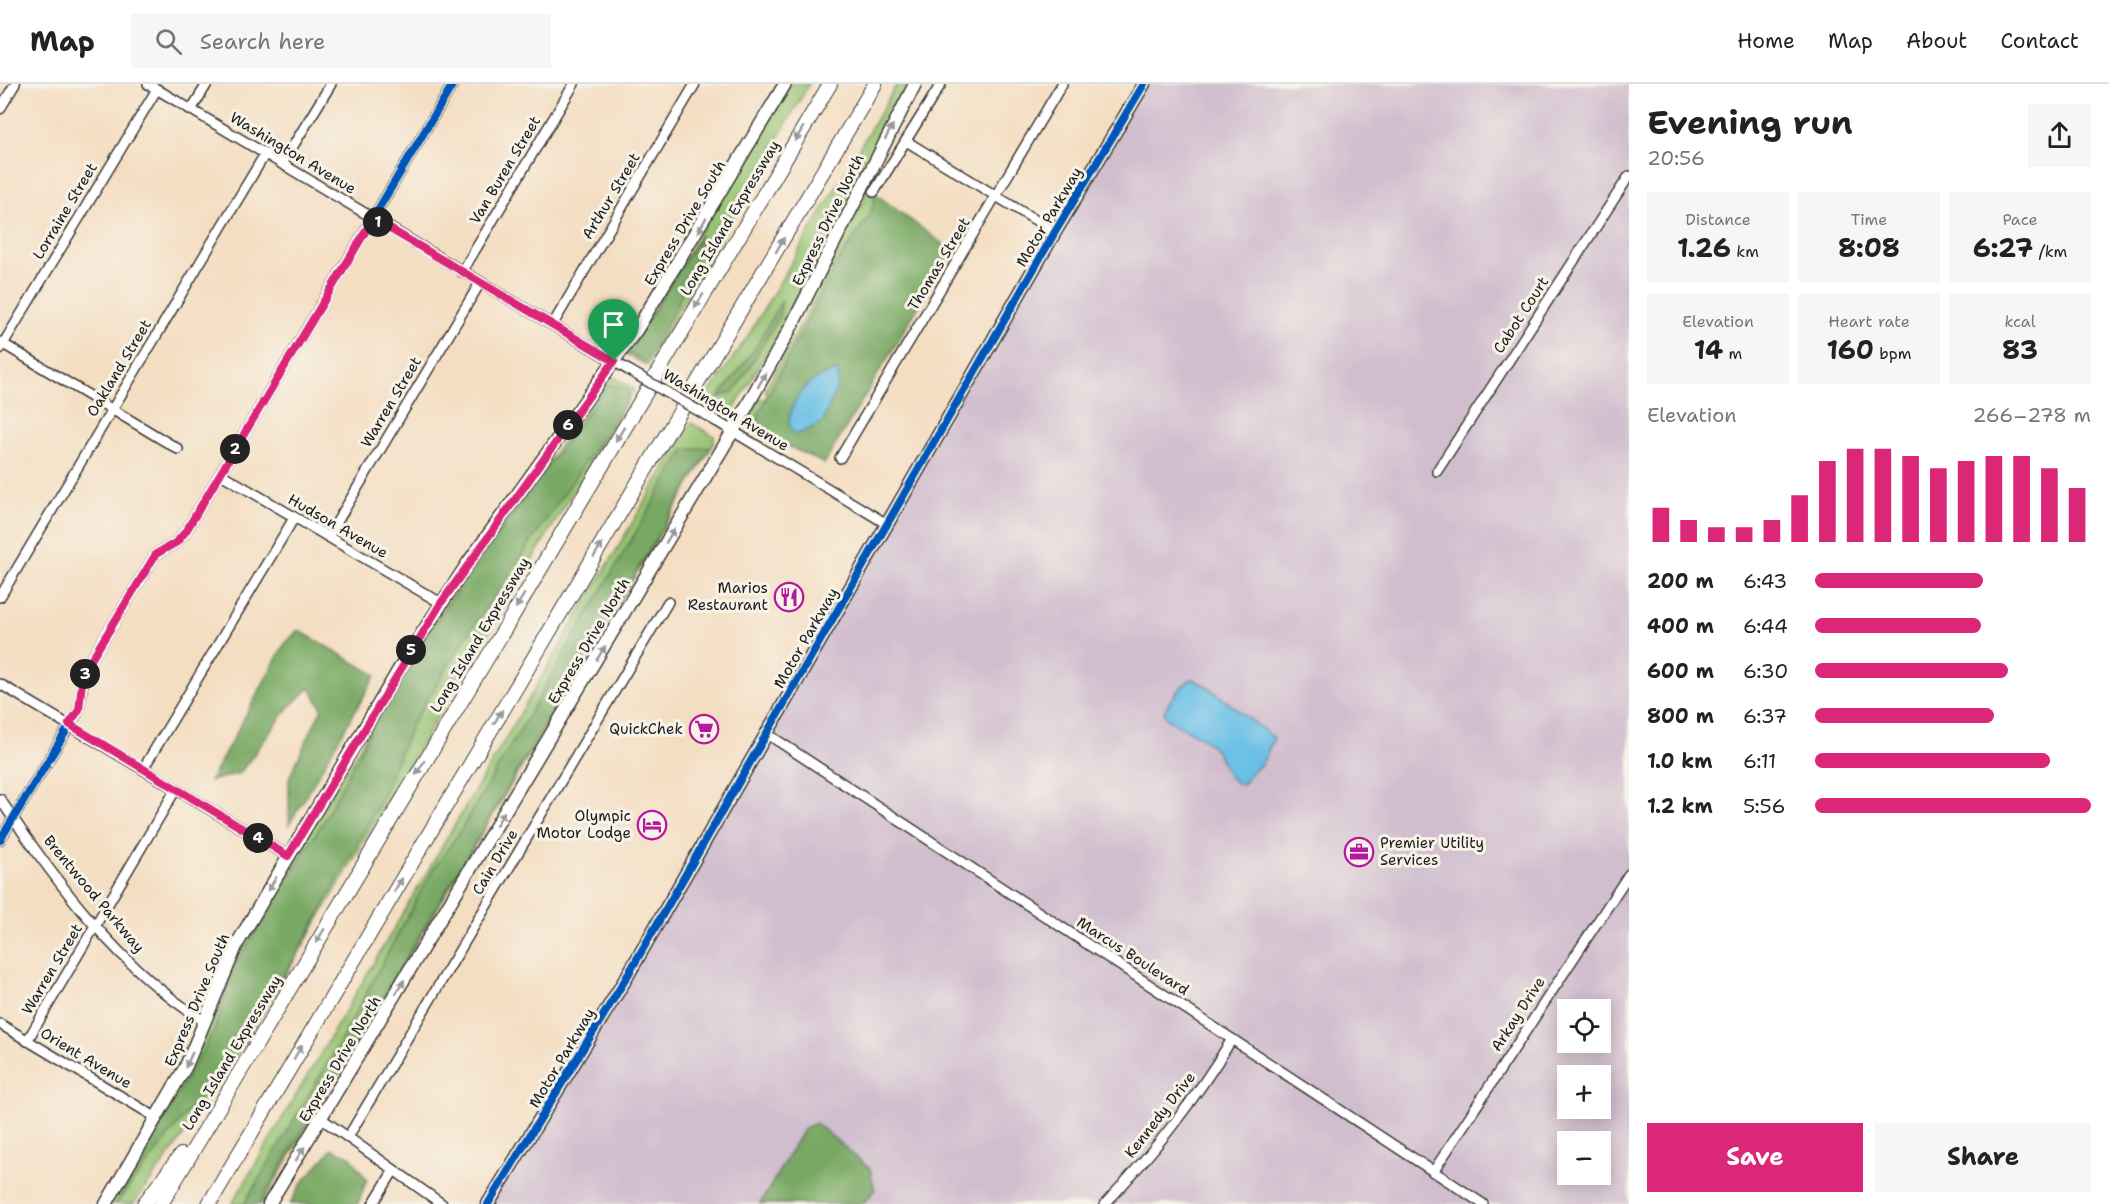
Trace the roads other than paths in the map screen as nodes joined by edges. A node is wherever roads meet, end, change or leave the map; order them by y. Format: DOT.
graph roads {
  1 [pos="15,84"];
  2 [pos="207,84"];
  3 [pos="331,84"];
  4 [pos="453,84"];
  5 [pos="574,84"];
  6 [pos="695,84"];
  7 [pos="785,84"];
  8 [pos="830,84"];
  9 [pos="875,84"];
  10 [pos="915,84"];
  11 [pos="940,84"];
  12 [pos="1062,84"];
  13 [pos="1144,84"];
  14 [pos="152,87"];
  15 [pos="0,109"];
  16 [pos="191,110"];
  17 [pos="906,141"];
  18 [pos="265,154"];
  19 [pos="282,164"];
  20 [pos="1629,176"];
  21 [pos="874,192"];
  22 [pos="997,196"];
  23 [pos="373,219"];
  24 [pos="1055,232"];
  25 [pos="462,272"];
  26 [pos="480,283"];
  27 [pos="553,324"];
  28 [pos="1,345"];
  29 [pos="614,361"];
  30 [pos="113,409"];
  31 [pos="733,431"];
  32 [pos="178,449"];
  33 [pos="840,458"];
  34 [pos="1437,471"];
  35 [pos="220,474"];
  36 [pos="294,518"];
  37 [pos="887,524"];
  38 [pos="328,537"];
  39 [pos="0,597"];
  40 [pos="668,602"];
  41 [pos="441,603"];
  42 [pos="0,684"];
  43 [pos="69,724"];
  44 [pos="766,733"];
  45 [pos="143,769"];
  46 [pos="176,789"];
  47 [pos="0,799"];
  48 [pos="13,818"];
  49 [pos="0,840"];
  50 [pos="288,856"];
  51 [pos="1629,874"];
  52 [pos="96,924"];
  53 [pos="278,1008"];
  54 [pos="204,1021"];
  55 [pos="0,1024"];
  56 [pos="1232,1039"];
  57 [pos="27,1041"];
  58 [pos="268,1102"];
  59 [pos="157,1118"];
  60 [pos="322,1119"];
  61 [pos="348,1137"];
  62 [pos="394,1170"];
  63 [pos="1433,1172"];
  64 [pos="106,1204"];
  65 [pos="144,1204"];
  66 [pos="161,1204"];
  67 [pos="209,1204"];
  68 [pos="215,1204"];
  69 [pos="269,1204"];
  70 [pos="373,1204"];
  71 [pos="442,1204"];
  72 [pos="489,1204"];
  73 [pos="1105,1204"];
  74 [pos="1483,1204"];
  1 -- 15 [label="street"];
  2 -- 16 [label="street"];
  3 -- 19 [label="street"];
  4 -- 23 [label="street"];
  5 -- 25 [label="street, Van Buren Street"];
  6 -- 27 [label="street, Arthur Street"];
  7 -- 29 [label="main road, Express Drive South, one-way"];
  8 -- 53 [label="highway, Long Island Expressway, one-way"];
  58 -- 9 [label="highway, one-way"];
  31 -- 10 [label="main road, Express Drive North, one-way"];
  11 -- 17 [label="street"];
  12 -- 22 [label="street, Thomas Street"];
  13 -- 24 [label="main road, Motor Parkway"];
  14 -- 16 [label="street, Washington Avenue"];
  14 -- 28 [label="street, Lorraine Street"];
  16 -- 18 [label="street, Washington Avenue"];
  17 -- 21 [label="street"];
  17 -- 22 [label="street"];
  18 -- 19 [label="street, Washington Avenue"];
  18 -- 30 [label="street, Oakland Street"];
  19 -- 23 [label="street, Washington Avenue"];
  20 -- 34 [label="street, Cabot Court"];
  22 -- 24 [label="street"];
  22 -- 33 [label="street, Thomas Street"];
  23 -- 25 [label="street, Washington Avenue"];
  23 -- 35 [label="street"];
  24 -- 37 [label="main road, Motor Parkway"];
  25 -- 26 [label="street, Washington Avenue"];
  26 -- 27 [label="street, Washington Avenue"];
  26 -- 38 [label="street, Warren Street"];
  27 -- 29 [label="street, Washington Avenue"];
  28 -- 30 [label="street"];
  29 -- 31 [label="street, Washington Avenue, bridge"];
  29 -- 41 [label="main road, Express Drive South"];
  30 -- 32 [label="street"];
  30 -- 39 [label="street, Oakland Street"];
  31 -- 37 [label="street, Washington Avenue"];
  60 -- 31 [label="main road, Express Drive North, one-way"];
  35 -- 36 [label="street, Hudson Avenue"];
  35 -- 43 [label="street"];
  36 -- 38 [label="street, Hudson Avenue"];
  36 -- 45 [label="street"];
  37 -- 44 [label="main road, Motor Parkway"];
  38 -- 41 [label="street, Hudson Avenue"];
  40 -- 61 [label="street, Cain Drive"];
  41 -- 50 [label="main road, Express Drive South"];
  42 -- 43 [label="street"];
  43 -- 45 [label="street"];
  43 -- 48 [label="street"];
  44 -- 56 [label="street, Marcus Boulevard"];
  44 -- 72 [label="main road, Motor Parkway"];
  45 -- 46 [label="street"];
  46 -- 50 [label="street"];
  46 -- 52 [label="street, Warren Street"];
  47 -- 48 [label="street, Brentwood Parkway"];
  48 -- 49 [label="street"];
  48 -- 52 [label="street, Brentwood Parkway"];
  50 -- 54 [label="main road, Express Drive South, one-way"];
  51 -- 63 [label="street, Arkay Drive"];
  52 -- 54 [label="street, Brentwood Parkway"];
  52 -- 57 [label="street, Warren Street"];
  53 -- 65 [label="highway"];
  53 -- 66 [label="highway, Long Island Expressway"];
  54 -- 59 [label="main road, Express Drive South, one-way"];
  55 -- 57 [label="street, Orient Avenue"];
  56 -- 63 [label="street, Marcus Boulevard"];
  56 -- 73 [label="street, Kennedy Drive"];
  57 -- 59 [label="street, Orient Avenue"];
  58 -- 67 [label="highway"];
  58 -- 68 [label="highway"];
  59 -- 64 [label="main road, Express Drive South"];
  60 -- 61 [label="street"];
  69 -- 60 [label="main road, Express Drive North, one-way"];
  61 -- 62 [label="street"];
  62 -- 70 [label="street"];
  62 -- 71 [label="street"];
  63 -- 74 [label="street, Marcus Boulevard"];
}
